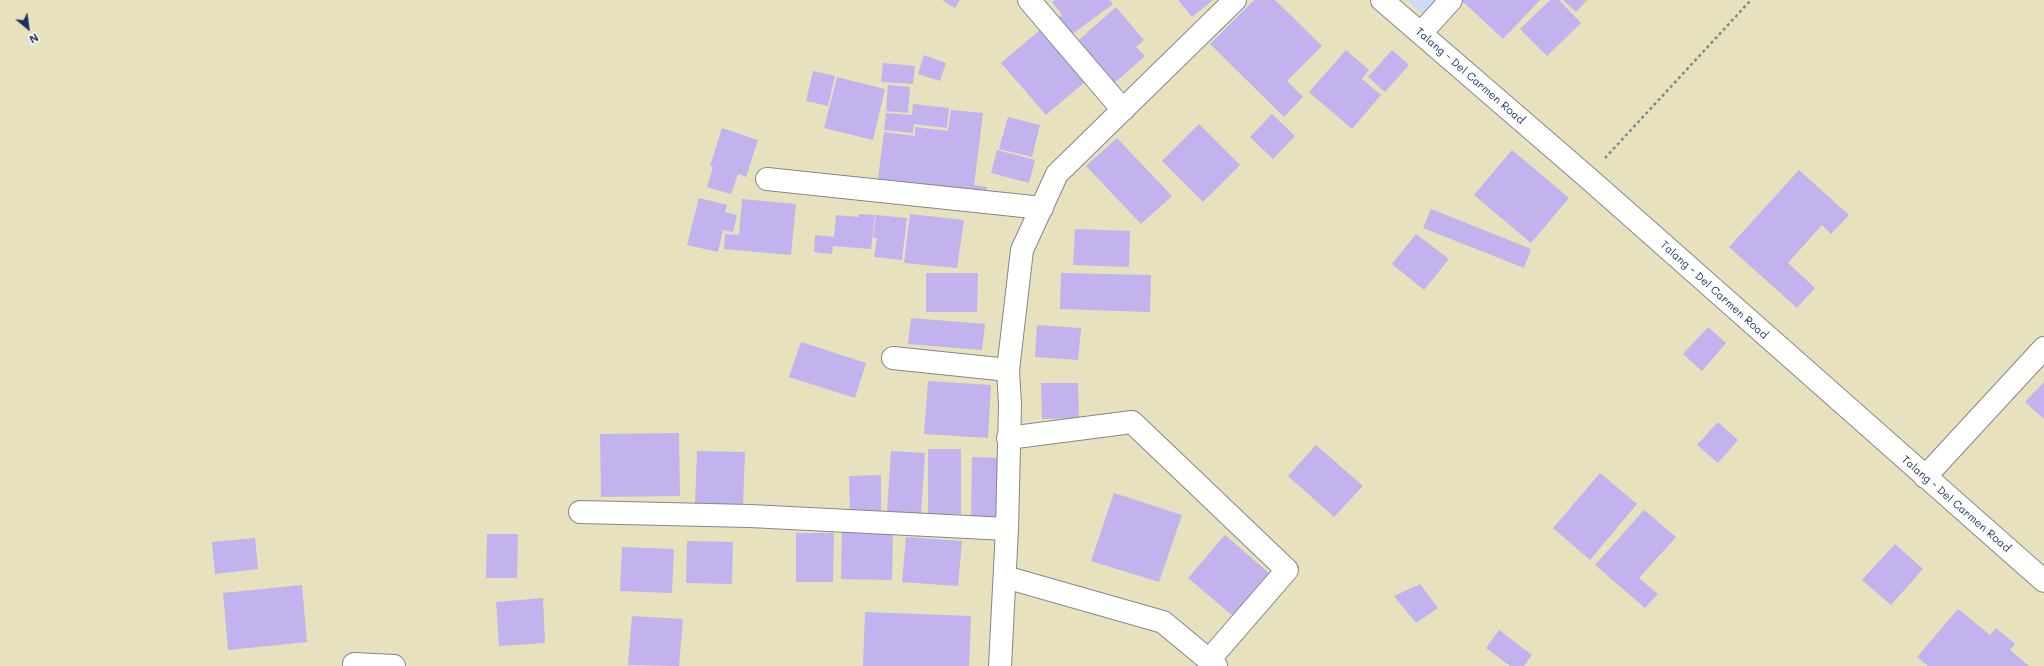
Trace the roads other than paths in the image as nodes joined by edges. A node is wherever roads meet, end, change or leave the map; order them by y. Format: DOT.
graph roads {
  1 [pos="1029,0"];
  2 [pos="1236,0"];
  3 [pos="1382,0"];
  4 [pos="1451,0"];
  5 [pos="1421,33"];
  6 [pos="1123,110"];
  7 [pos="767,179"];
  8 [pos="1042,208"];
  9 [pos="2044,348"];
  10 [pos="893,358"];
  11 [pos="1008,370"];
  12 [pos="1008,438"];
  13 [pos="1925,477"];
  14 [pos="580,512"];
  15 [pos="1007,529"];
  16 [pos="1005,578"];
  17 [pos="2044,581"];
  18 [pos="1213,663"];
  19 [pos="354,664"];
  20 [pos="394,666"];
  21 [pos="1000,666"];
  1 -- 6 [label="street"];
  2 -- 6 [label="street"];
  3 -- 5 [label="street, Talang - Del Carmen Road"];
  4 -- 5 [label="street"];
  5 -- 13 [label="street, Talang - Del Carmen Road"];
  6 -- 8 [label="street"];
  7 -- 8 [label="street"];
  8 -- 11 [label="street"];
  9 -- 13 [label="street"];
  10 -- 11 [label="street"];
  11 -- 12 [label="street"];
  12 -- 15 [label="street"];
  12 -- 18 [label="street"];
  13 -- 17 [label="street, Talang - Del Carmen Road"];
  14 -- 15 [label="street"];
  15 -- 16 [label="street"];
  16 -- 18 [label="street"];
  16 -- 21 [label="street"];
  19 -- 20 [label="street"];
}
